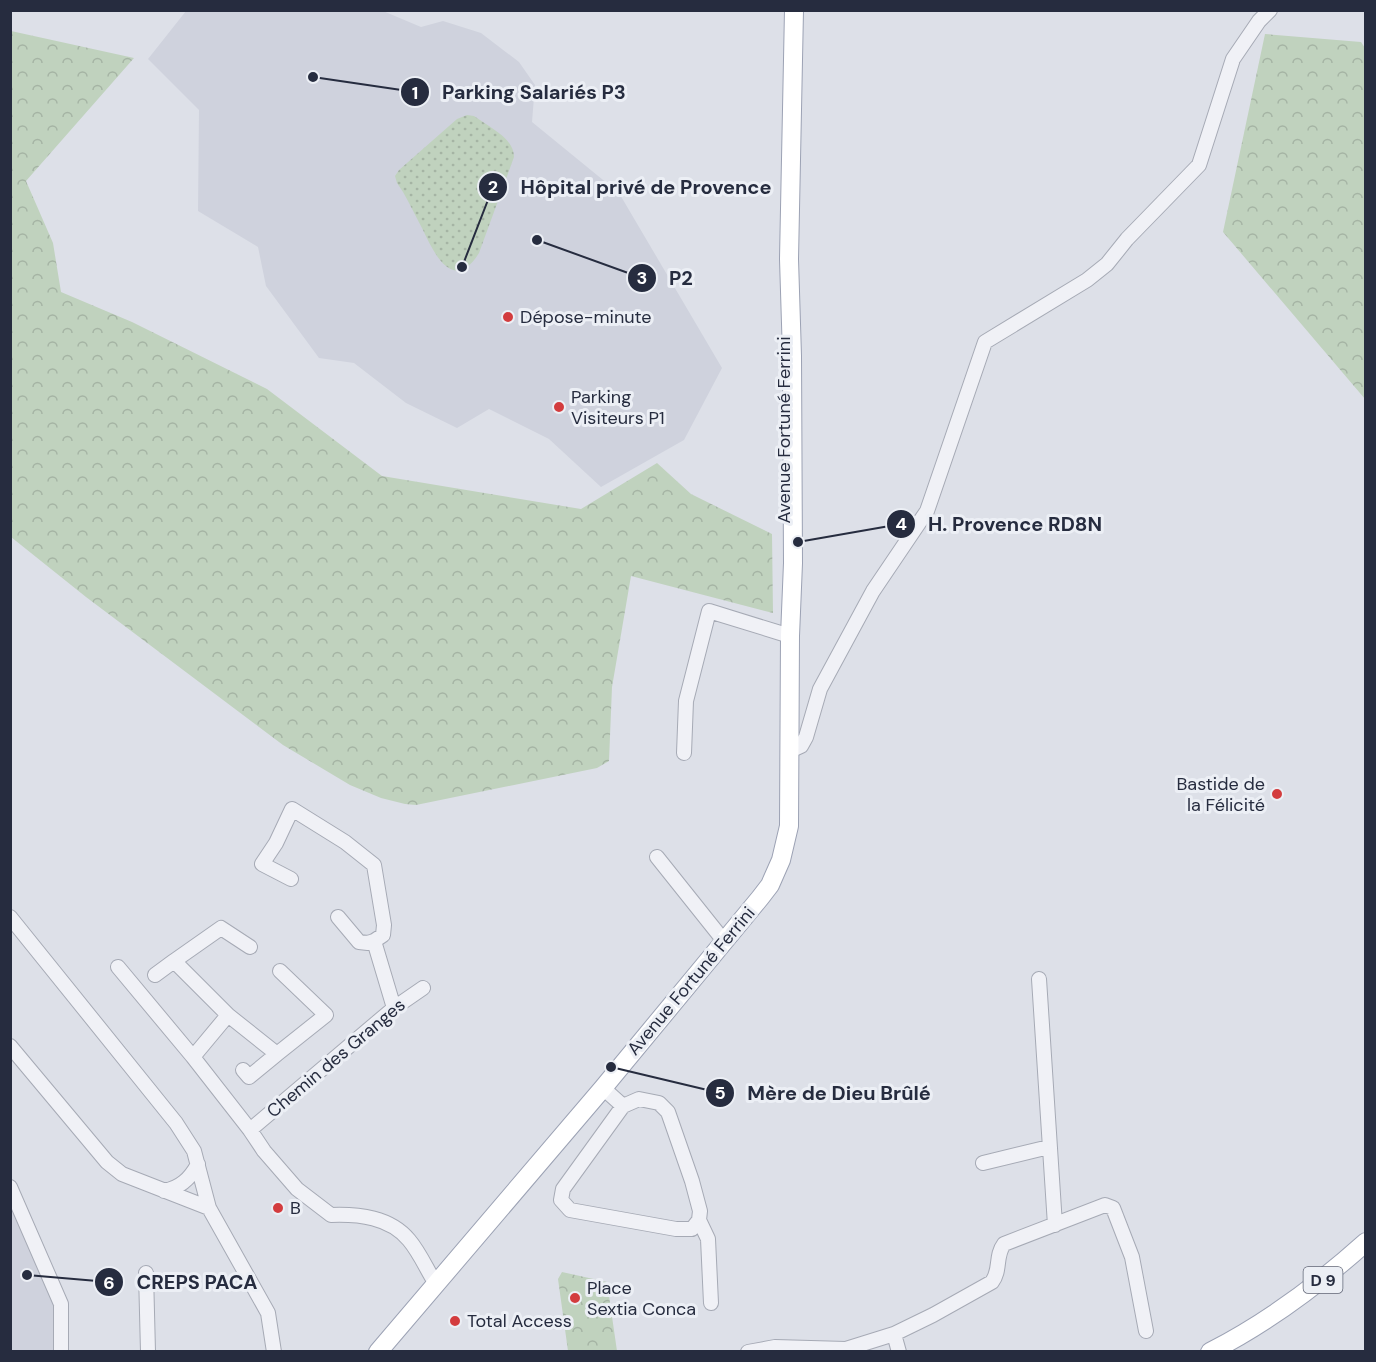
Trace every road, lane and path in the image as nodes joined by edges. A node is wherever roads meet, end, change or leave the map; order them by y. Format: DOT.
graph roads {
  1 [pos="794,10"];
  2 [pos="1270,10"];
  3 [pos="790,636"];
  4 [pos="790,751"];
  5 [pos="684,753"];
  6 [pos="657,857"];
  7 [pos="291,879"];
  8 [pos="10,917"];
  9 [pos="338,917"];
  10 [pos="375,941"];
  11 [pos="724,941"];
  12 [pos="250,947"];
  13 [pos="174,961"];
  14 [pos="118,968"];
  15 [pos="280,971"];
  16 [pos="155,975"];
  17 [pos="1039,979"];
  18 [pos="423,988"];
  19 [pos="394,1008"];
  20 [pos="228,1015"];
  21 [pos="10,1046"];
  22 [pos="277,1054"];
  23 [pos="193,1057"];
  24 [pos="243,1070"];
  25 [pos="603,1088"];
  26 [pos="623,1106"];
  27 [pos="250,1130"];
  28 [pos="1050,1147"];
  29 [pos="983,1163"];
  30 [pos="198,1164"];
  31 [pos="10,1187"];
  32 [pos="164,1191"];
  33 [pos="209,1208"];
  34 [pos="699,1220"];
  35 [pos="1054,1225"];
  36 [pos="1365,1242"];
  37 [pos="146,1272"];
  38 [pos="436,1284"];
  39 [pos="711,1303"];
  40 [pos="1277,1313"];
  41 [pos="1146,1331"];
  42 [pos="894,1334"];
  43 [pos="63,1351"];
  44 [pos="148,1352"];
  45 [pos="274,1352"];
  46 [pos="378,1352"];
  47 [pos="748,1352"];
  48 [pos="899,1352"];
  49 [pos="1209,1352"];
  50 [pos="1228,1352"];
  1 -- 3 [label="main road, Avenue Fortuné Ferrini"];
  2 -- 4 [label="street"];
  3 -- 4 [label="main road, Avenue Fortuné Ferrini"];
  3 -- 5 [label="street"];
  4 -- 11 [label="main road, Avenue Fortuné Ferrini"];
  6 -- 11 [label="street"];
  7 -- 10 [label="street"];
  8 -- 30 [label="street"];
  9 -- 10 [label="street"];
  10 -- 19 [label="street"];
  11 -- 25 [label="main road, Avenue Fortuné Ferrini"];
  12 -- 13 [label="street"];
  13 -- 16 [label="street"];
  13 -- 20 [label="street"];
  14 -- 23 [label="street, Chemin des Granges"];
  15 -- 22 [label="street"];
  17 -- 28 [label="street"];
  18 -- 19 [label="street, Chemin des Granges"];
  19 -- 27 [label="street, Chemin des Granges"];
  20 -- 22 [label="street"];
  20 -- 23 [label="street"];
  21 -- 32 [label="street"];
  22 -- 24 [label="street"];
  23 -- 27 [label="street, Chemin des Granges"];
  25 -- 26 [label="street"];
  25 -- 38 [label="main road, Avenue Fortuné Ferrini"];
  26 -- 34 [label="street"];
  26 -- 34 [label="street"];
  27 -- 38 [label="street, Chemin des Granges"];
  28 -- 29 [label="street"];
  28 -- 35 [label="street"];
  30 -- 32 [label="street"];
  30 -- 33 [label="street"];
  31 -- 43 [label="street"];
  32 -- 33 [label="street"];
  33 -- 45 [label="street"];
  34 -- 39 [label="street"];
  35 -- 41 [label="street"];
  35 -- 42 [label="street"];
  36 -- 40 [label="main road, D 9"];
  37 -- 44 [label="street"];
  38 -- 46 [label="main road, Avenue Fortuné Ferrini"];
  40 -- 49 [label="main road, D 9"];
  40 -- 50 [label="main road, D 9"];
  42 -- 47 [label="street"];
  42 -- 48 [label="street"];
}
